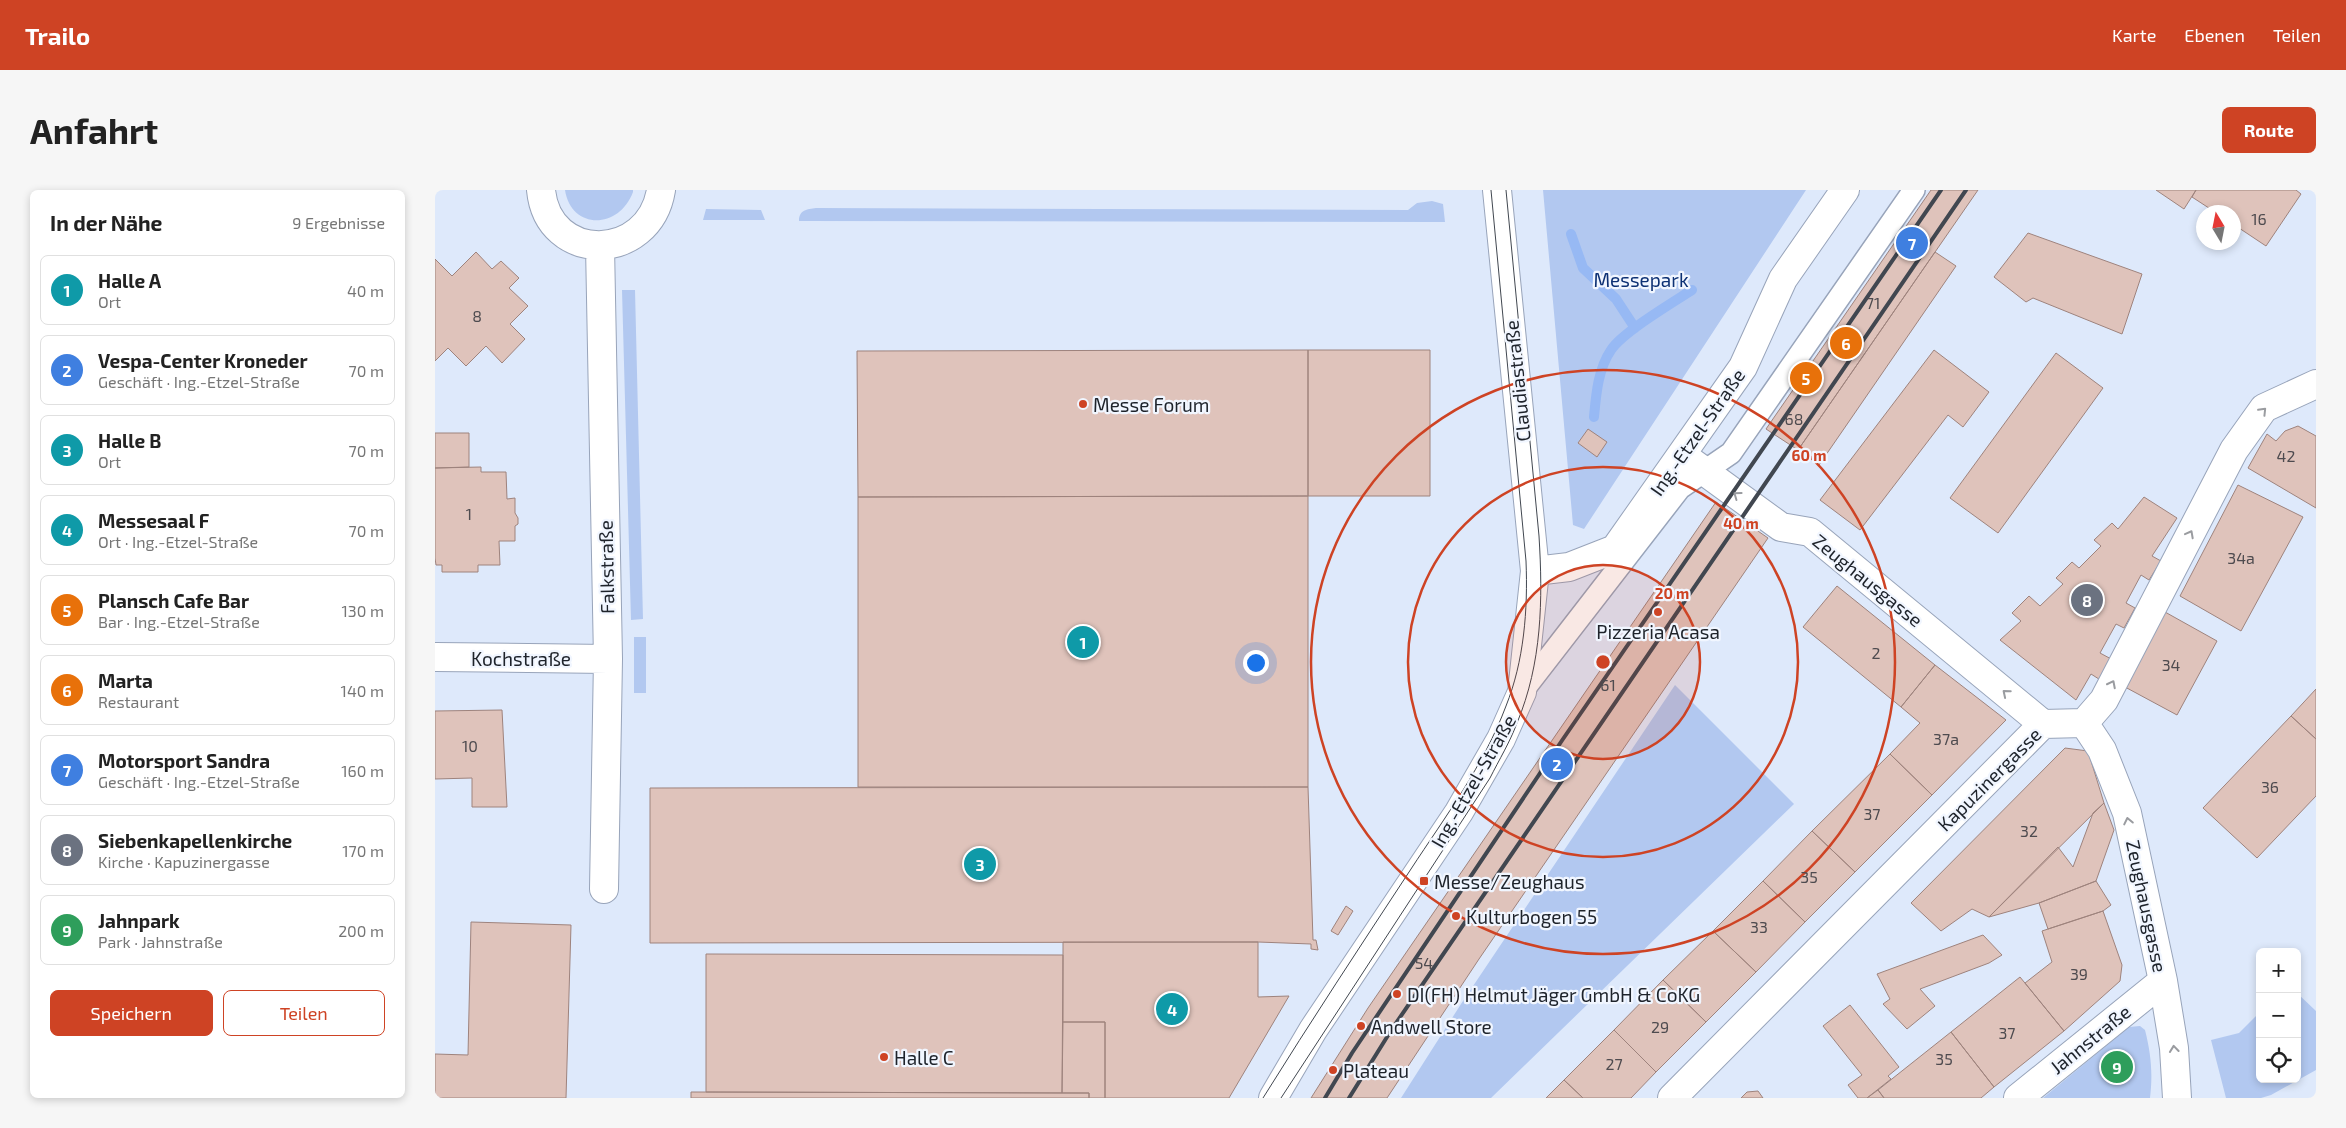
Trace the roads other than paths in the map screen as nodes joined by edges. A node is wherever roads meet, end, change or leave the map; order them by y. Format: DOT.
graph roads {
  1 [pos="541,190"];
  2 [pos="661,190"];
  3 [pos="1497,190"];
  4 [pos="1914,190"];
  5 [pos="1833,195"];
  6 [pos="600,246"];
  7 [pos="2316,384"];
  8 [pos="1682,455"];
  9 [pos="1535,571"];
  10 [pos="435,658"];
  11 [pos="608,659"];
  12 [pos="1522,692"];
  13 [pos="2084,723"];
  14 [pos="2043,724"];
  15 [pos="604,889"];
  16 [pos="2163,980"];
  17 [pos="1273,1098"];
  18 [pos="1672,1098"];
  19 [pos="2018,1098"];
  20 [pos="2177,1098"];
  1 -- 6 [label="street"];
  2 -- 6 [label="street"];
  3 -- 9 [label="street, Claudiastraße"];
  4 -- 12 [label="street"];
  5 -- 8 [label="street, Ing.-Etzel-Straße"];
  6 -- 11 [label="street, Falkstraße"];
  13 -- 7 [label="street, one-way"];
  8 -- 9 [label="street, Ing.-Etzel-Straße"];
  14 -- 8 [label="street, Zeughausgasse, one-way"];
  9 -- 12 [label="street, Ing.-Etzel-Straße"];
  10 -- 11 [label="street, Kochstraße"];
  11 -- 15 [label="street, Falkstraße"];
  12 -- 17 [label="street, Ing.-Etzel-Straße"];
  13 -- 14 [label="street, Kapuzinergasse"];
  16 -- 13 [label="street, Zeughausgasse, one-way"];
  14 -- 18 [label="street, Kapuzinergasse"];
  16 -- 19 [label="street, Jahnstraße"];
  20 -- 16 [label="street, Zeughausgasse, one-way"];
}
